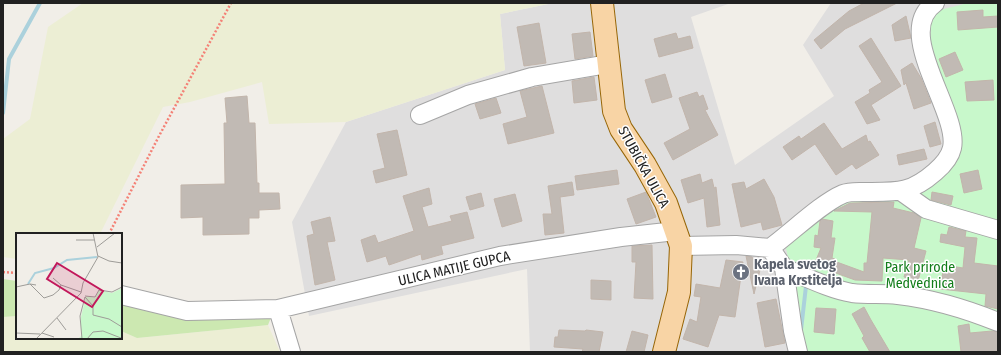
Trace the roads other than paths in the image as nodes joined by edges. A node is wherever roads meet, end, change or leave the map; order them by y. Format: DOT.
graph roads {
  1 [pos="602,3"];
  2 [pos="935,3"];
  3 [pos="608,64"];
  4 [pos="420,115"];
  5 [pos="902,192"];
  6 [pos="998,230"];
  7 [pos="678,239"];
  8 [pos="770,248"];
  9 [pos="784,268"];
  10 [pos="122,295"];
  11 [pos="278,309"];
  12 [pos="998,322"];
  13 [pos="291,352"];
  14 [pos="664,352"];
  15 [pos="798,352"];
  1 -- 3 [label="main road, STUBIČKA ULICA"];
  2 -- 5 [label="street"];
  3 -- 4 [label="street"];
  3 -- 7 [label="main road, STUBIČKA ULICA"];
  5 -- 6 [label="street"];
  5 -- 8 [label="street"];
  7 -- 8 [label="street, ULICA MATIJE GUPCA"];
  7 -- 11 [label="street, ULICA MATIJE GUPCA"];
  7 -- 14 [label="main road, STUBIČKA ULICA"];
  8 -- 9 [label="street"];
  9 -- 12 [label="street"];
  9 -- 15 [label="street"];
  10 -- 11 [label="street, ULICA MATIJE GUPCA"];
  11 -- 13 [label="street"];
}
